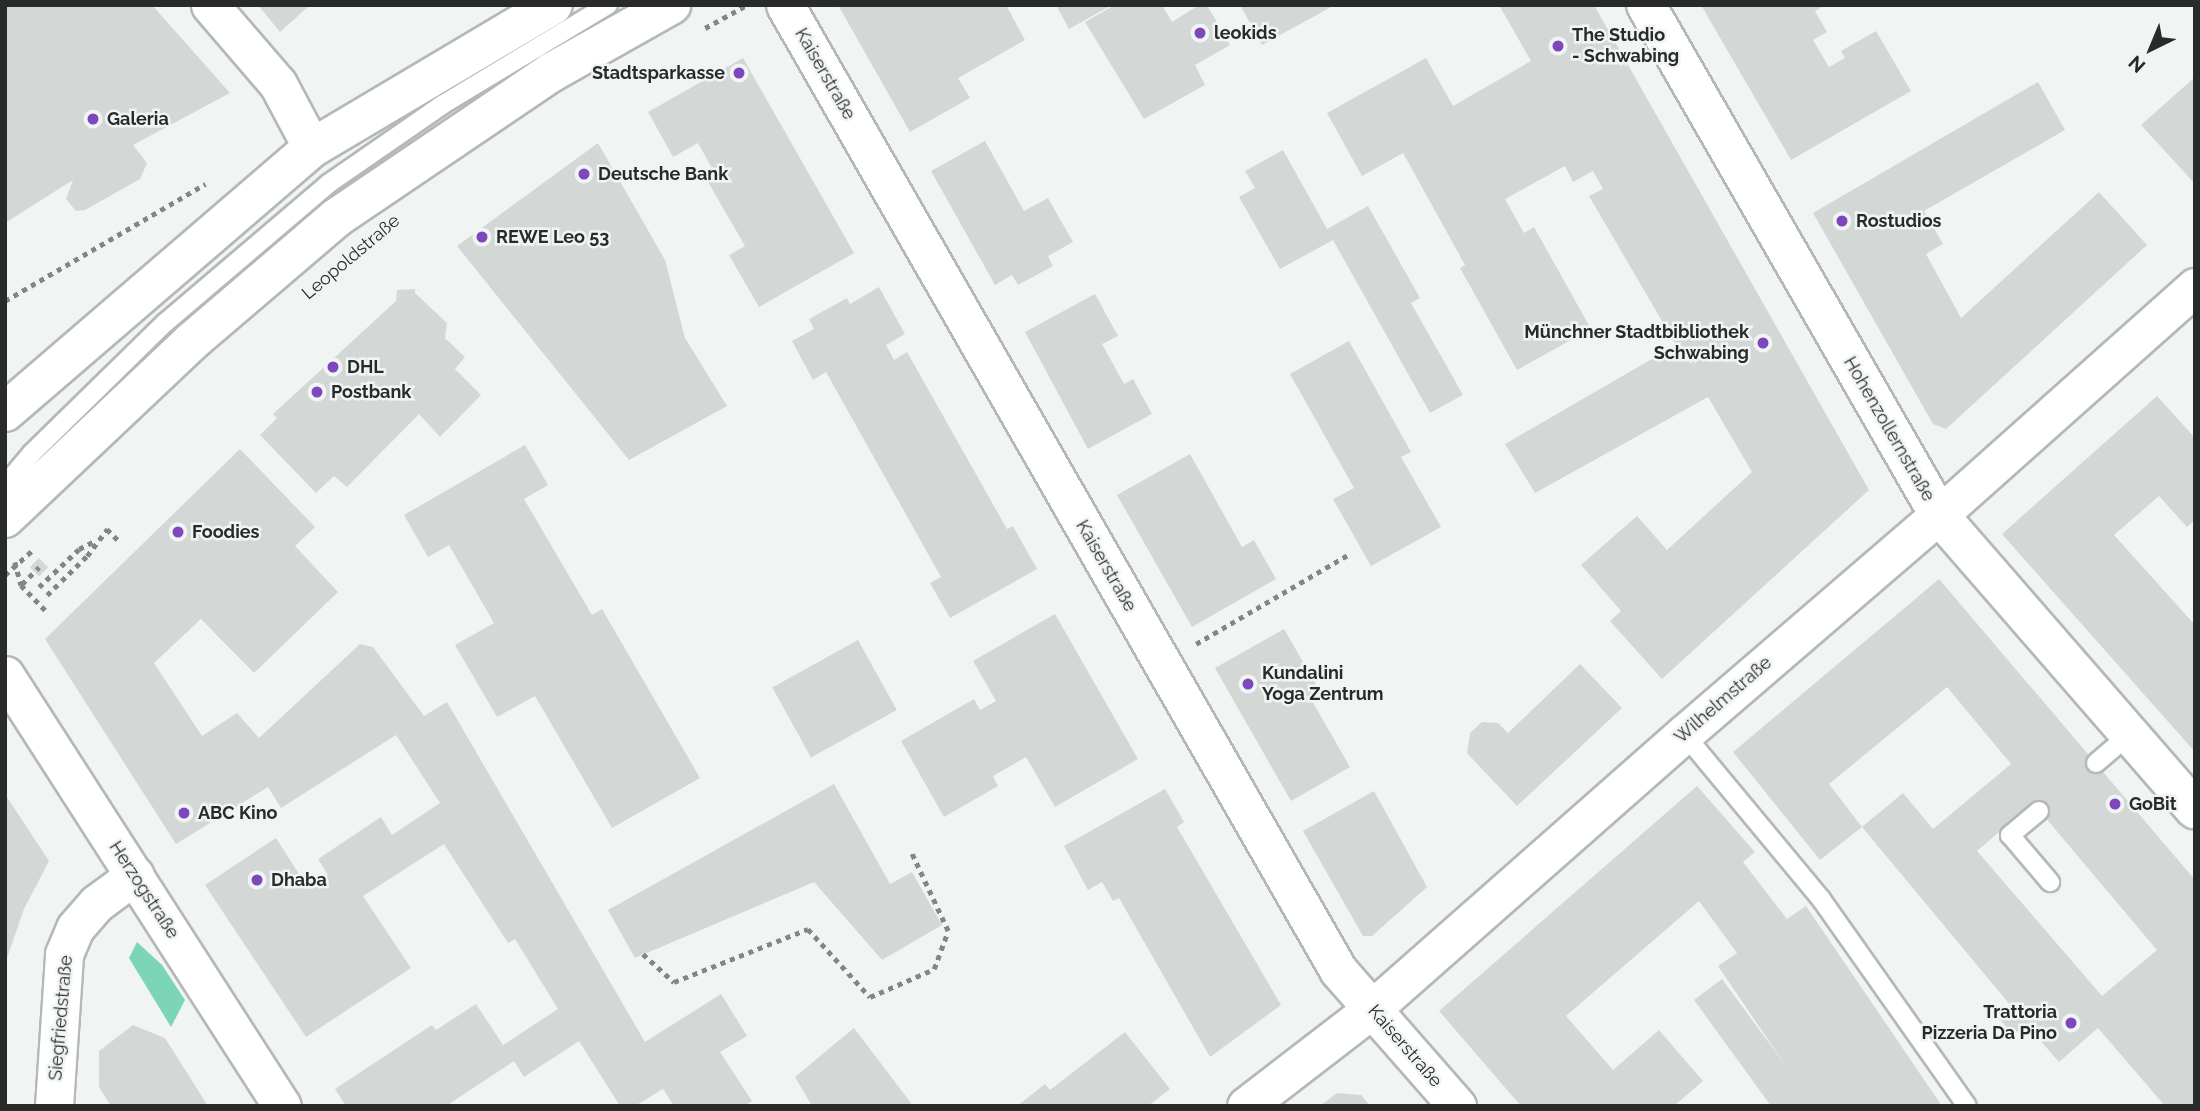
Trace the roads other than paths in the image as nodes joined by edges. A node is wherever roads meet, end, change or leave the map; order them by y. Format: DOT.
graph roads {
  1 [pos="210,5"];
  2 [pos="553,5"];
  3 [pos="608,5"];
  4 [pos="671,5"];
  5 [pos="785,5"];
  6 [pos="1646,5"];
  7 [pos="312,148"];
  8 [pos="2195,287"];
  9 [pos="5,412"];
  10 [pos="5,485"];
  11 [pos="1938,515"];
  12 [pos="5,518"];
  13 [pos="5,675"];
  14 [pos="1684,734"];
  15 [pos="2130,734"];
  16 [pos="2096,763"];
  17 [pos="2195,809"];
  18 [pos="2039,811"];
  19 [pos="135,875"];
  20 [pos="2050,882"];
  21 [pos="1372,1009"];
  22 [pos="54,1106"];
  23 [pos="282,1106"];
  24 [pos="1246,1106"];
  25 [pos="1457,1106"];
  26 [pos="1967,1106"];
  1 -- 7 [label="street"];
  2 -- 7 [label="main road"];
  3 -- 10 [label="lane"];
  4 -- 12 [label="main road, Leopoldstraße"];
  5 -- 21 [label="street, Kaiserstraße"];
  6 -- 11 [label="main road, Hohenzollernstraße"];
  7 -- 9 [label="main road"];
  8 -- 11 [label="street, Wilhelmstraße"];
  11 -- 14 [label="street, Wilhelmstraße"];
  11 -- 15 [label="main road, Hohenzollernstraße"];
  13 -- 19 [label="street, Herzogstraße"];
  14 -- 21 [label="street, Wilhelmstraße"];
  14 -- 26 [label="lane"];
  15 -- 16 [label="lane"];
  15 -- 17 [label="main road, Hohenzollernstraße"];
  18 -- 20 [label="lane"];
  19 -- 22 [label="street, Siegfriedstraße"];
  19 -- 23 [label="street, Herzogstraße"];
  21 -- 24 [label="street, Wilhelmstraße"];
  21 -- 25 [label="street, Kaiserstraße"];
}
